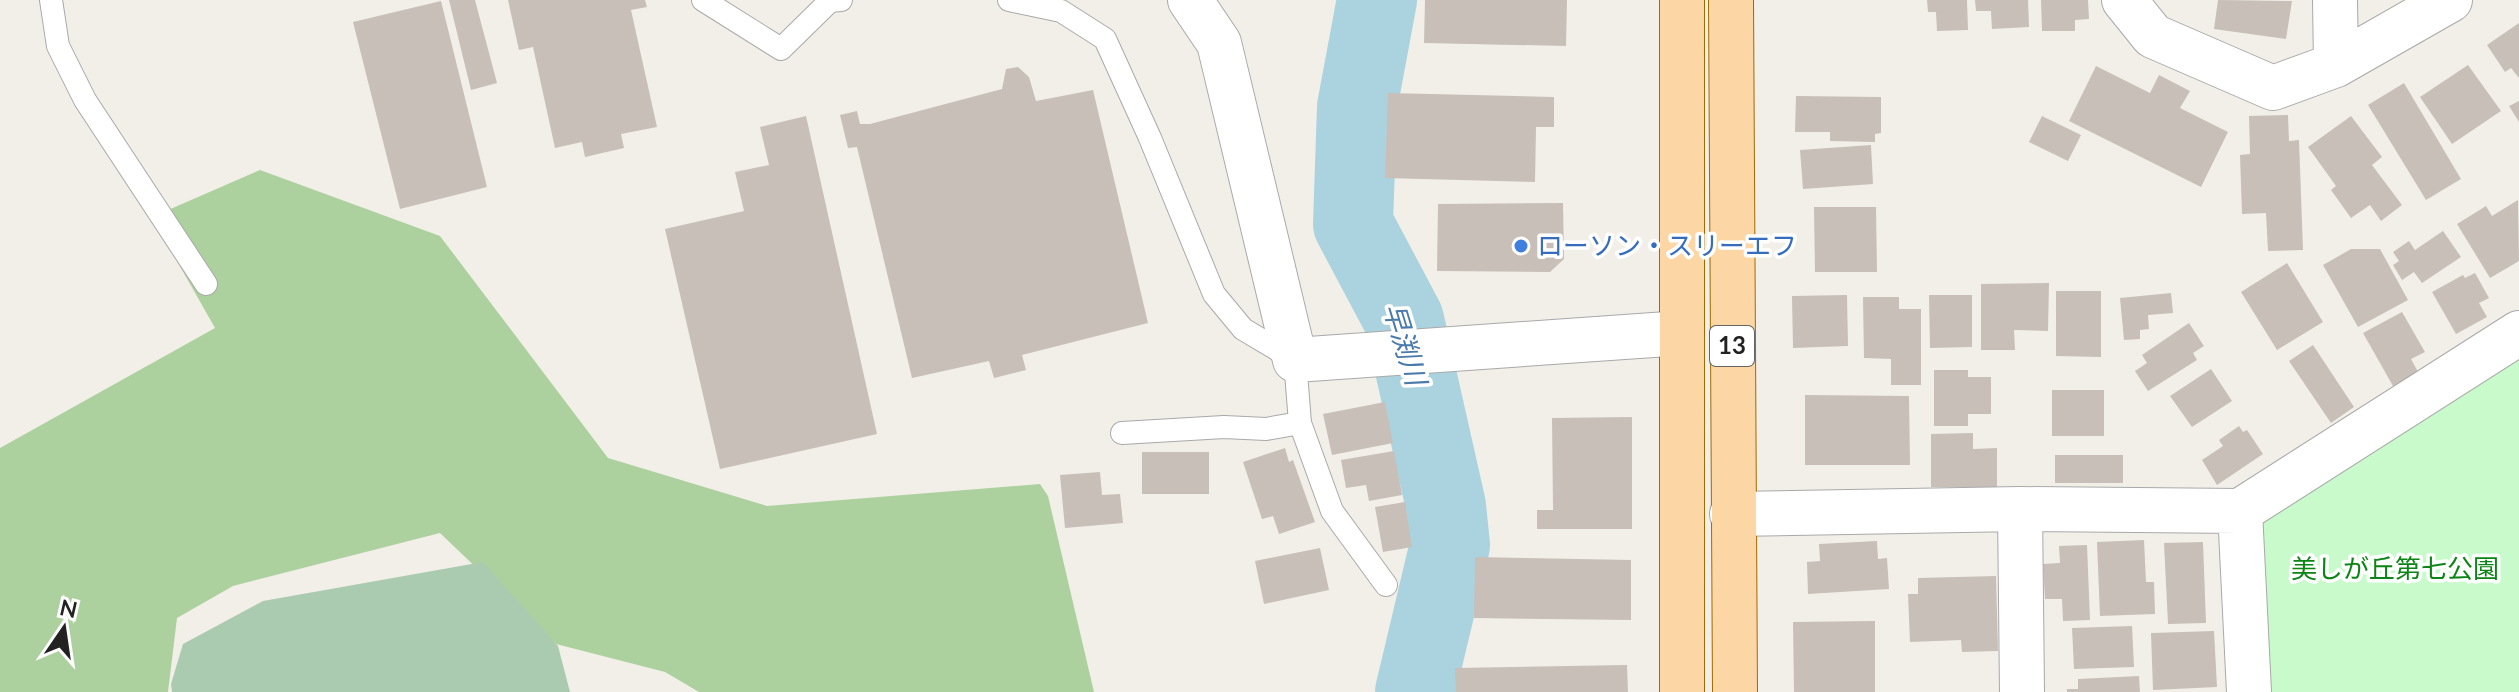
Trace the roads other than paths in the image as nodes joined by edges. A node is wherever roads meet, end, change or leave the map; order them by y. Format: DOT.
graph roads {
  1 [pos="51,0"];
  2 [pos="703,0"];
  3 [pos="841,0"];
  4 [pos="1009,0"];
  5 [pos="1190,0"];
  6 [pos="1682,0"];
  7 [pos="1731,0"];
  8 [pos="2124,0"];
  9 [pos="2335,0"];
  10 [pos="2450,0"];
  11 [pos="2336,65"];
  12 [pos="206,284"];
  13 [pos="1682,333"];
  14 [pos="2519,333"];
  15 [pos="1295,360"];
  16 [pos="1300,423"];
  17 [pos="1122,433"];
  18 [pos="2020,509"];
  19 [pos="2240,511"];
  20 [pos="1732,514"];
  21 [pos="1386,585"];
  22 [pos="1682,692"];
  23 [pos="1735,692"];
  24 [pos="2022,692"];
  25 [pos="2249,692"];
  1 -- 12 [label="lane"];
  2 -- 3 [label="lane"];
  4 -- 15 [label="lane"];
  5 -- 15 [label="street"];
  6 -- 13 [label="main road, 13"];
  7 -- 20 [label="main road, 13"];
  8 -- 11 [label="street"];
  9 -- 11 [label="street"];
  10 -- 11 [label="street"];
  13 -- 15 [label="street"];
  13 -- 22 [label="main road, 13"];
  14 -- 19 [label="street"];
  15 -- 16 [label="lane"];
  16 -- 17 [label="lane"];
  16 -- 21 [label="lane"];
  18 -- 19 [label="street"];
  18 -- 20 [label="street"];
  18 -- 24 [label="street"];
  19 -- 25 [label="street"];
  20 -- 23 [label="main road, 13"];
}
